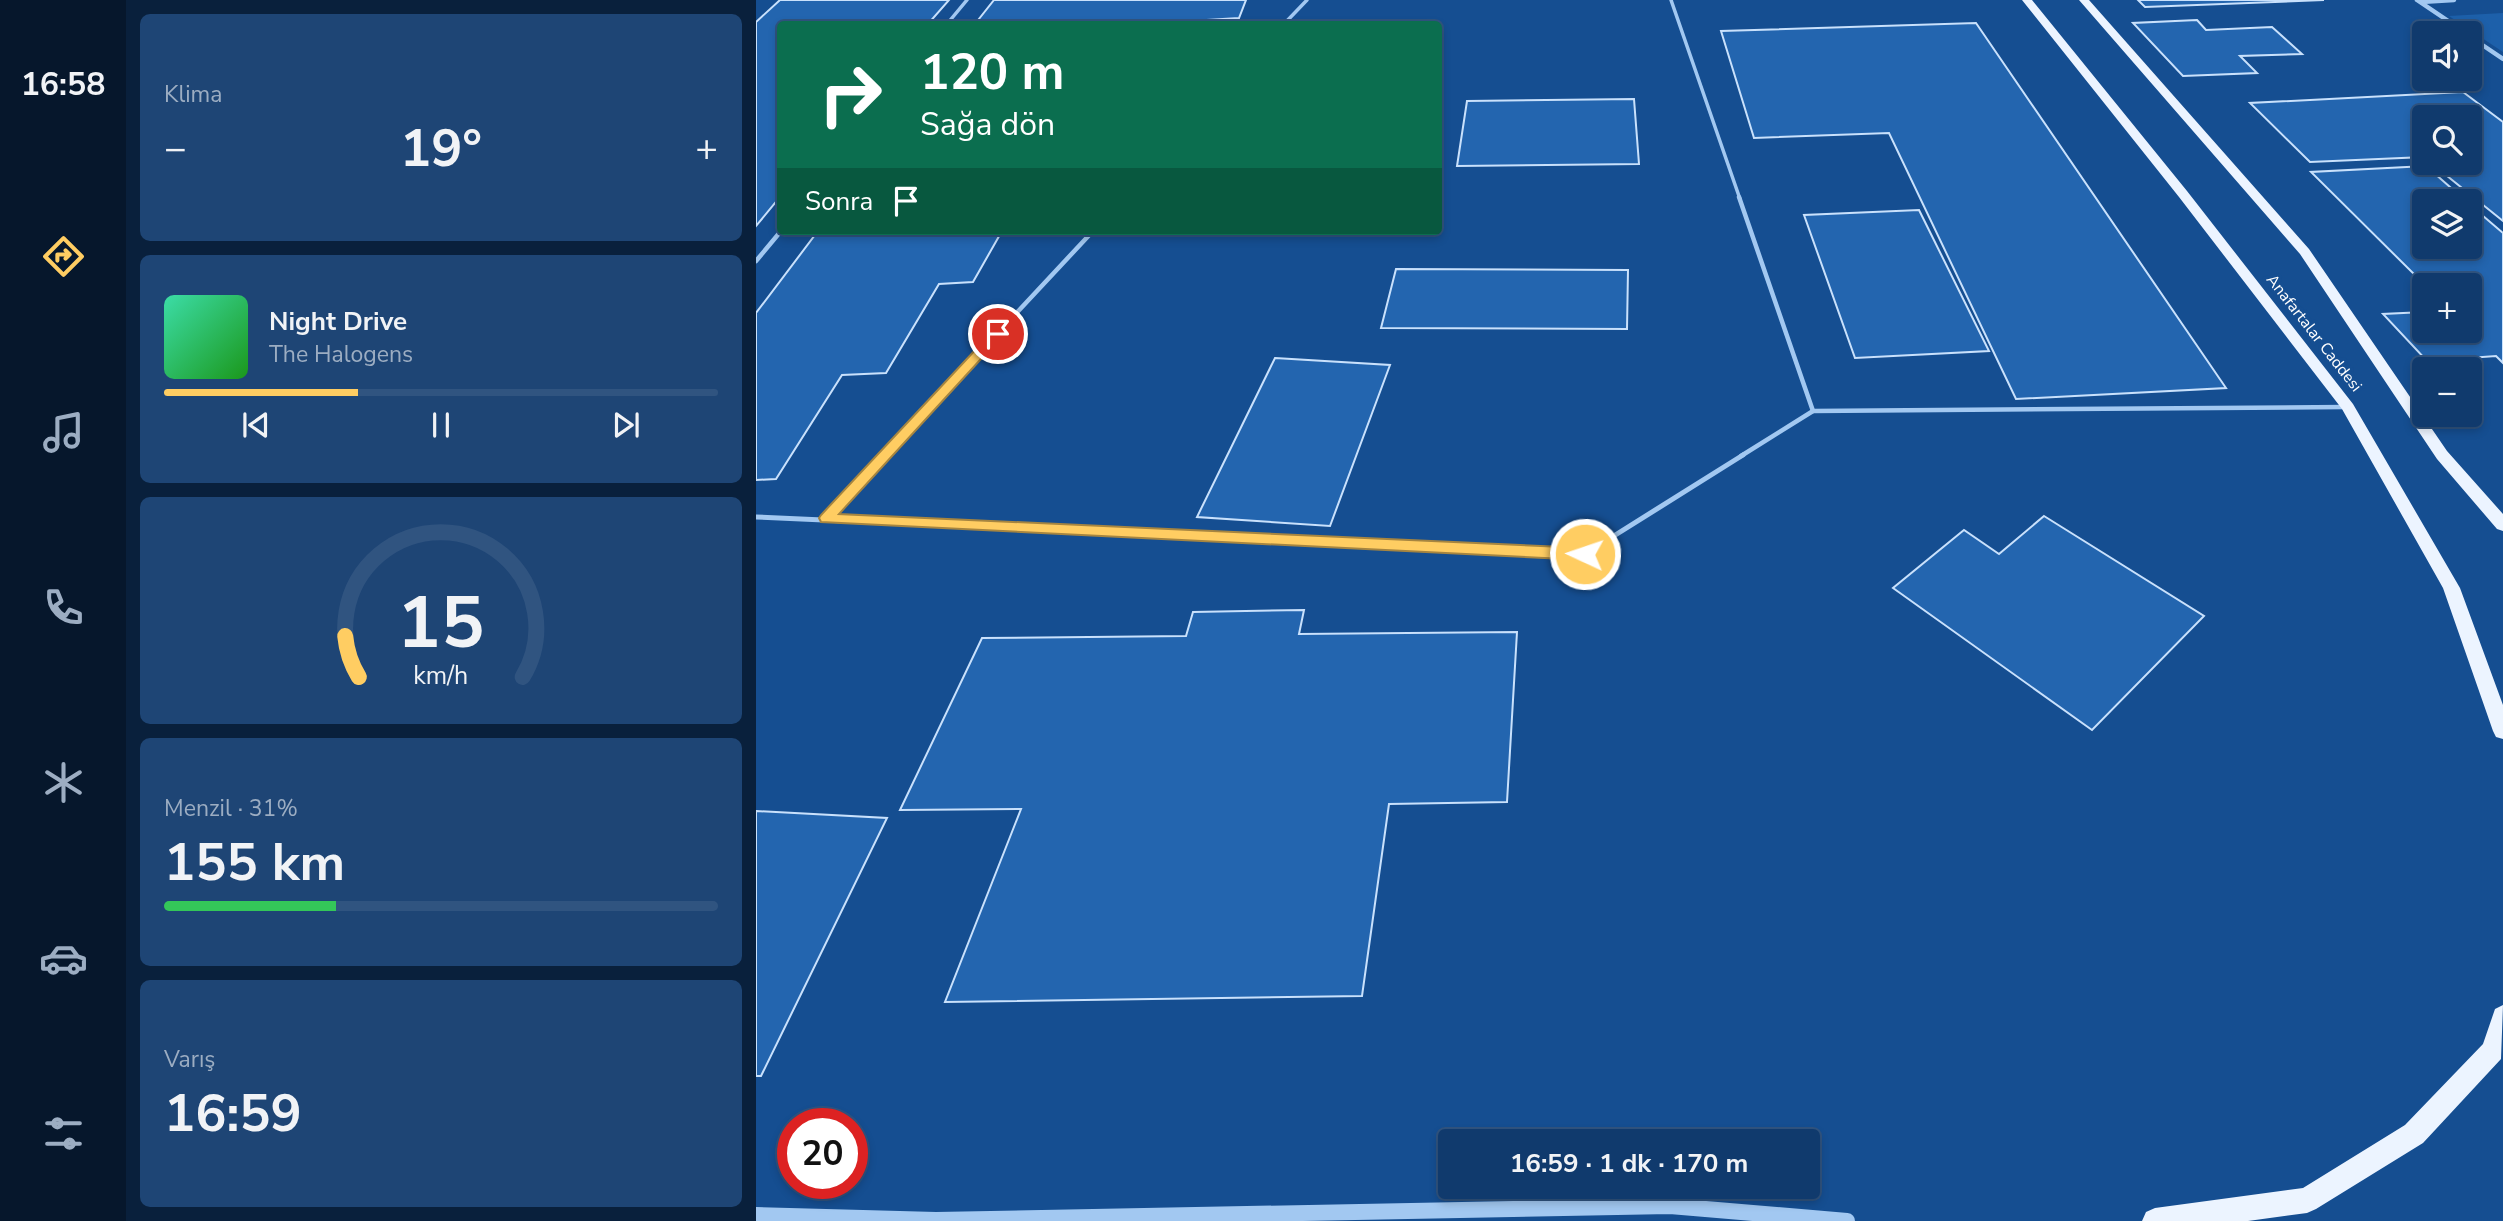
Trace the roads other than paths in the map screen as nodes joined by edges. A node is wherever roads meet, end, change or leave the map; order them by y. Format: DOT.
graph roads {
  1 [pos="967,0"];
  2 [pos="1307,0"];
  3 [pos="1671,0"];
  4 [pos="2027,0"];
  5 [pos="2084,0"];
  6 [pos="2454,0"];
  7 [pos="2419,1"];
  8 [pos="950,21"];
  9 [pos="1287,21"];
  10 [pos="2447,21"];
  11 [pos="2482,45"];
  12 [pos="2503,59"];
  13 [pos="777,235"];
  14 [pos="1089,235"];
  15 [pos="756,261"];
  16 [pos="2348,407"];
  17 [pos="1813,411"];
  18 [pos="756,517"];
  19 [pos="826,518"];
  20 [pos="2503,525"];
  21 [pos="2503,731"];
  22 [pos="2503,1017"];
  23 [pos="756,1215"];
  24 [pos="1847,1221"];
  25 [pos="2155,1221"];
  1 -- 8 [label="lane"];
  2 -- 9 [label="lane"];
  3 -- 17 [label="lane"];
  4 -- 16 [label="main road, Anafartalar Caddesi"];
  5 -- 20 [label="main road, Anafartalar Caddesi"];
  6 -- 7 [label="street"];
  7 -- 10 [label="street"];
  11 -- 12 [label="street"];
  13 -- 15 [label="lane"];
  14 -- 19 [label="lane"];
  16 -- 17 [label="lane"];
  16 -- 21 [label="main road, Anafartalar Caddesi"];
  17 -- 19 [label="lane"];
  18 -- 19 [label="lane"];
  22 -- 25 [label="main road"];
  23 -- 24 [label="street"];
}
